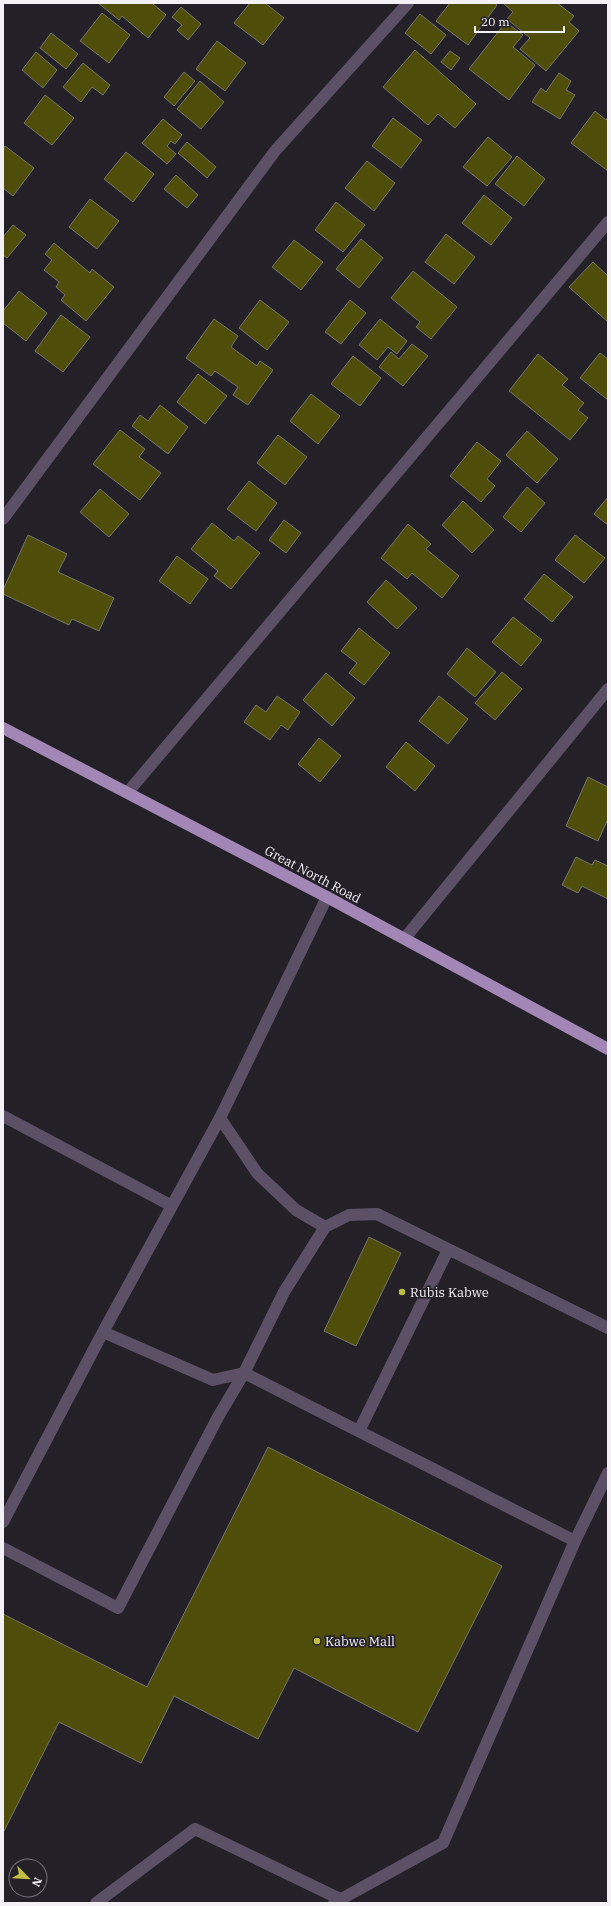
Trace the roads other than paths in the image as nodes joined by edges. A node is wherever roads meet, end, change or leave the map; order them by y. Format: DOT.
graph roads {
  1 [pos="408,3"];
  2 [pos="608,222"];
  3 [pos="3,519"];
  4 [pos="608,688"];
  5 [pos="3,728"];
  6 [pos="128,792"];
  7 [pos="327,897"];
  8 [pos="405,938"];
  9 [pos="608,1049"];
  10 [pos="3,1116"];
  11 [pos="220,1118"];
  12 [pos="172,1206"];
  13 [pos="325,1227"];
  14 [pos="448,1250"];
  15 [pos="608,1328"];
  16 [pos="103,1332"];
  17 [pos="244,1373"];
  18 [pos="359,1431"];
  19 [pos="608,1473"];
  20 [pos="3,1522"];
  21 [pos="575,1541"];
  22 [pos="3,1548"];
  23 [pos="337,1901"];
  24 [pos="96,1903"];
  1 -- 3 [label="street"];
  2 -- 6 [label="street"];
  4 -- 8 [label="street"];
  5 -- 6 [label="highway, Great North Road"];
  6 -- 7 [label="highway, Great North Road"];
  7 -- 8 [label="highway, Great North Road"];
  7 -- 11 [label="street"];
  8 -- 9 [label="highway, Great North Road"];
  10 -- 12 [label="street"];
  11 -- 12 [label="street"];
  11 -- 13 [label="street"];
  12 -- 16 [label="street"];
  13 -- 14 [label="street"];
  13 -- 17 [label="street"];
  14 -- 15 [label="street"];
  14 -- 18 [label="street"];
  16 -- 17 [label="street"];
  16 -- 20 [label="street"];
  17 -- 18 [label="street"];
  17 -- 22 [label="street"];
  18 -- 21 [label="street"];
  19 -- 21 [label="street"];
  21 -- 23 [label="street"];
  23 -- 24 [label="street"];
}
